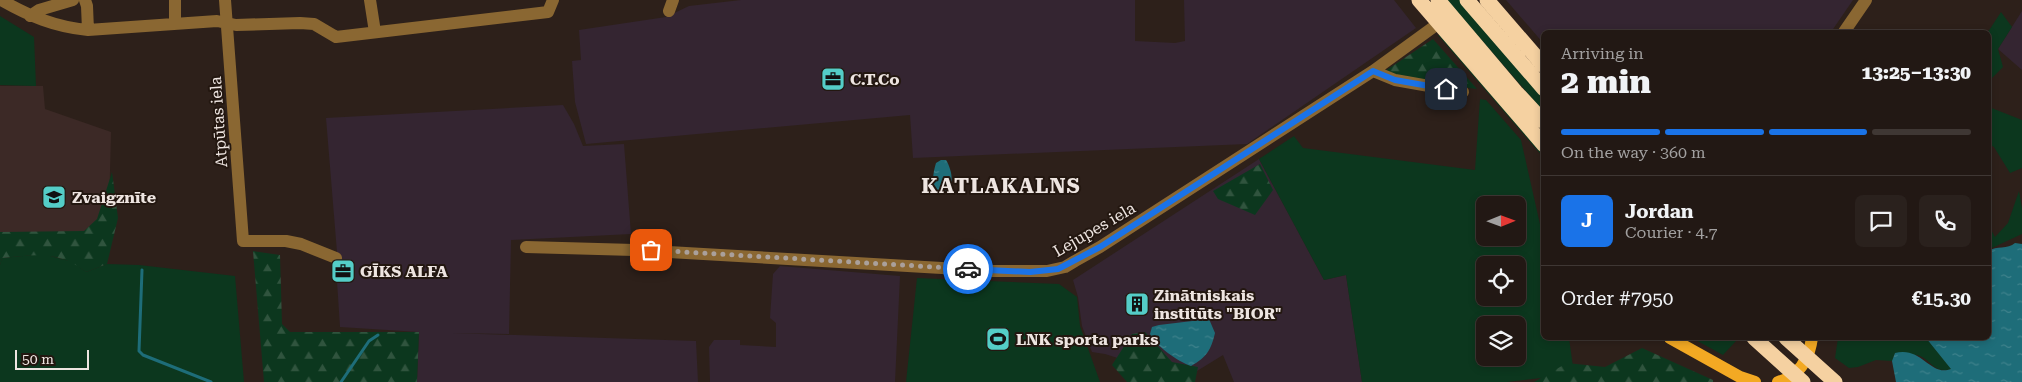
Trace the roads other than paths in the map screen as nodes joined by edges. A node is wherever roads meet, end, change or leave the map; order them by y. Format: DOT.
graph roads {
  1 [pos="1,0"];
  2 [pos="73,0"];
  3 [pos="85,0"];
  4 [pos="175,0"];
  5 [pos="225,0"];
  6 [pos="370,0"];
  7 [pos="552,0"];
  8 [pos="1420,0"];
  9 [pos="1438,0"];
  10 [pos="1467,0"];
  11 [pos="1487,0"];
  12 [pos="1866,0"];
  13 [pos="15,4"];
  14 [pos="30,16"];
  15 [pos="227,22"];
  16 [pos="1439,23"];
  17 [pos="176,24"];
  18 [pos="88,30"];
  19 [pos="1845,30"];
  20 [pos="375,32"];
  21 [pos="1541,63"];
  22 [pos="1373,71"];
  23 [pos="1541,86"];
  24 [pos="1463,92"];
  25 [pos="1541,119"];
  26 [pos="1541,142"];
  27 [pos="526,247"];
  28 [pos="336,258"];
  29 [pos="1674,340"];
  30 [pos="1756,340"];
  31 [pos="1788,340"];
  32 [pos="1812,340"];
  33 [pos="1755,382"];
  34 [pos="1778,382"];
  35 [pos="1803,382"];
  36 [pos="1835,382"];
  1 -- 13 [label="street"];
  2 -- 14 [label="street"];
  3 -- 18 [label="street"];
  4 -- 17 [label="street"];
  5 -- 15 [label="street, Atpūtas iela"];
  6 -- 20 [label="street"];
  7 -- 20 [label="street"];
  8 -- 16 [label="highway"];
  9 -- 25 [label="highway"];
  10 -- 23 [label="highway"];
  11 -- 21 [label="highway"];
  12 -- 19 [label="street"];
  13 -- 14 [label="street"];
  14 -- 18 [label="street"];
  15 -- 17 [label="street"];
  15 -- 20 [label="street"];
  15 -- 28 [label="street, Atpūtas iela"];
  16 -- 22 [label="street, Lejupes iela"];
  16 -- 26 [label="highway"];
  17 -- 18 [label="street"];
  22 -- 24 [label="street"];
  22 -- 27 [label="street, Lejupes iela"];
  29 -- 33 [label="main road"];
  30 -- 35 [label="highway, bridge"];
  31 -- 36 [label="highway, bridge"];
  32 -- 34 [label="main road"];
}
